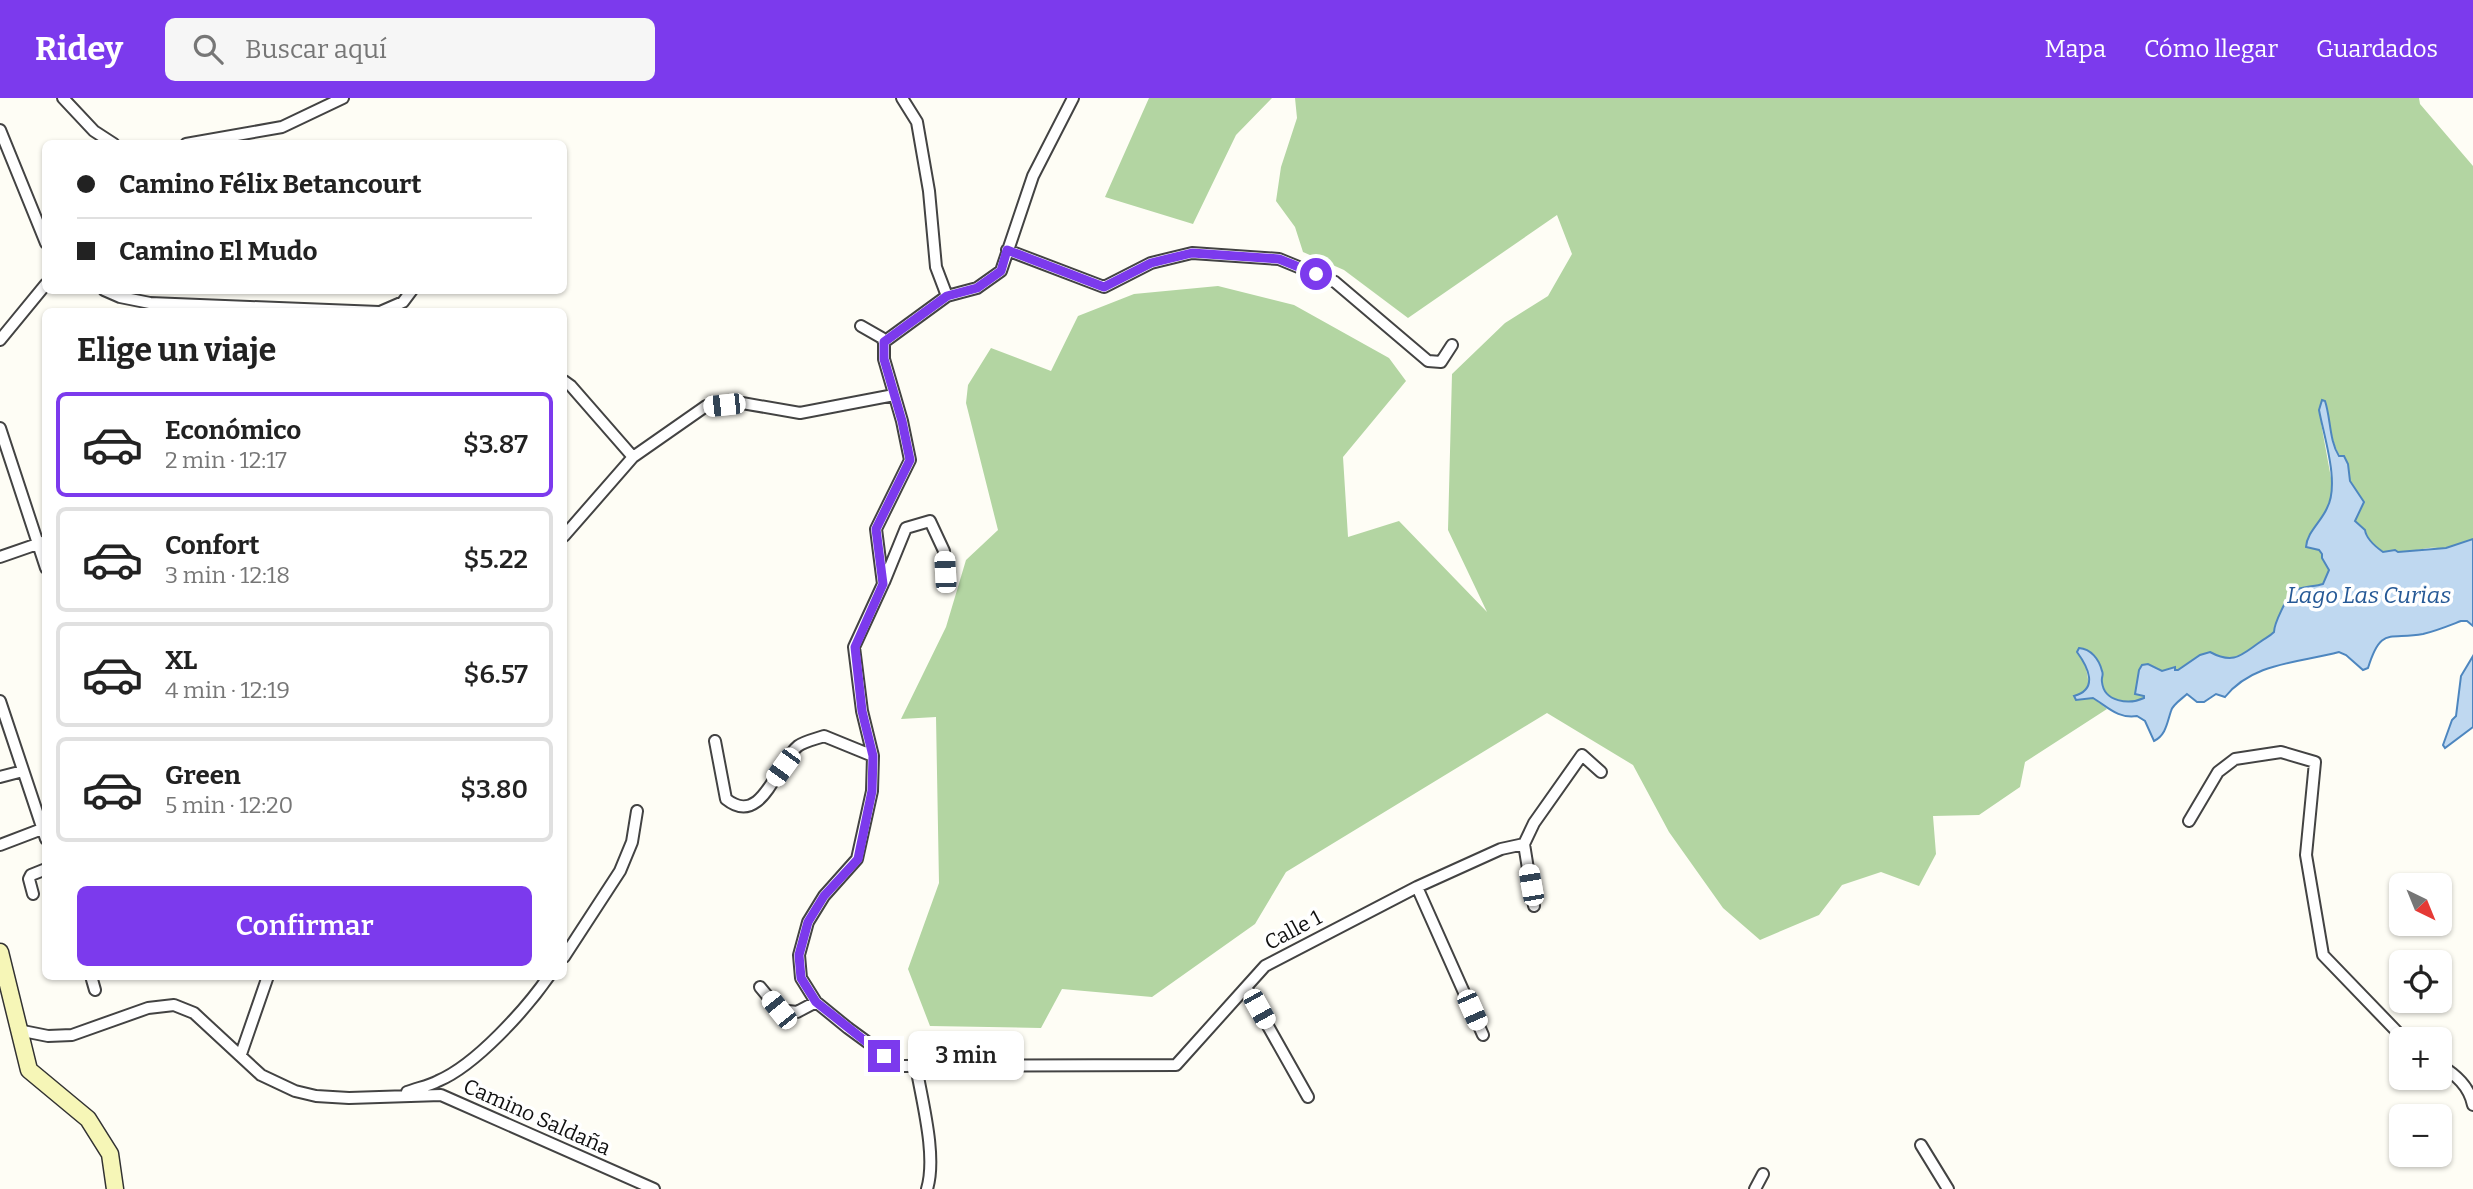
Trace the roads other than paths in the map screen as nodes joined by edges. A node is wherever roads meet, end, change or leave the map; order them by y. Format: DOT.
graph roads {
  1 [pos="63,98"];
  2 [pos="343,98"];
  3 [pos="902,98"];
  4 [pos="1073,98"];
  5 [pos="0,130"];
  6 [pos="108,140"];
  7 [pos="209,140"];
  8 [pos="42,233"];
  9 [pos="1007,250"];
  10 [pos="42,289"];
  11 [pos="113,294"];
  12 [pos="409,294"];
  13 [pos="947,296"];
  14 [pos="277,308"];
  15 [pos="389,308"];
  16 [pos="862,326"];
  17 [pos="0,340"];
  18 [pos="884,342"];
  19 [pos="1452,345"];
  20 [pos="567,383"];
  21 [pos="894,395"];
  22 [pos="0,428"];
  23 [pos="632,457"];
  24 [pos="567,533"];
  25 [pos="41,542"];
  26 [pos="0,557"];
  27 [pos="945,572"];
  28 [pos="883,584"];
  29 [pos="0,701"];
  30 [pos="715,741"];
  31 [pos="873,756"];
  32 [pos="23,771"];
  33 [pos="1601,772"];
  34 [pos="0,778"];
  35 [pos="637,811"];
  36 [pos="2189,821"];
  37 [pos="42,828"];
  38 [pos="42,834"];
  39 [pos="1524,844"];
  40 [pos="0,845"];
  41 [pos="42,871"];
  42 [pos="1417,887"];
  43 [pos="33,894"];
  44 [pos="1534,906"];
  45 [pos="0,952"];
  46 [pos="567,952"];
  47 [pos="92,980"];
  48 [pos="267,980"];
  49 [pos="547,980"];
  50 [pos="761,987"];
  51 [pos="1247,987"];
  52 [pos="95,990"];
  53 [pos="816,1002"];
  54 [pos="2392,1027"];
  55 [pos="18,1030"];
  56 [pos="1483,1035"];
  57 [pos="240,1054"];
  58 [pos="916,1066"];
  59 [pos="2452,1072"];
  60 [pos="394,1096"];
  61 [pos="1308,1097"];
  62 [pos="2473,1105"];
  63 [pos="1921,1146"];
  64 [pos="1763,1174"];
  65 [pos="115,1189"];
  66 [pos="653,1189"];
  67 [pos="927,1189"];
  68 [pos="1755,1189"];
  69 [pos="1948,1189"];
  1 -- 6 [label="street"];
  2 -- 7 [label="street"];
  3 -- 13 [label="street"];
  4 -- 9 [label="street"];
  5 -- 8 [label="street"];
  9 -- 13 [label="street"];
  9 -- 19 [label="street"];
  10 -- 17 [label="street"];
  11 -- 14 [label="street"];
  12 -- 15 [label="street"];
  13 -- 18 [label="street"];
  16 -- 18 [label="street"];
  18 -- 21 [label="street"];
  20 -- 23 [label="street"];
  21 -- 23 [label="street"];
  21 -- 28 [label="street"];
  22 -- 25 [label="street"];
  23 -- 24 [label="street"];
  25 -- 26 [label="street"];
  27 -- 28 [label="street"];
  28 -- 31 [label="street"];
  29 -- 32 [label="street"];
  30 -- 31 [label="street"];
  31 -- 53 [label="street"];
  32 -- 34 [label="street"];
  32 -- 37 [label="street"];
  33 -- 39 [label="street"];
  35 -- 46 [label="street"];
  36 -- 54 [label="street"];
  38 -- 40 [label="street"];
  39 -- 42 [label="street, Calle 1"];
  39 -- 44 [label="street"];
  41 -- 43 [label="street"];
  42 -- 51 [label="street, Calle 1"];
  42 -- 56 [label="street"];
  45 -- 55 [label="street"];
  47 -- 52 [label="street"];
  48 -- 57 [label="street"];
  49 -- 60 [label="street"];
  50 -- 53 [label="street"];
  51 -- 58 [label="street, Calle 1"];
  51 -- 61 [label="street"];
  53 -- 58 [label="street, Calle 1"];
  55 -- 57 [label="street, Camino Saldaña"];
  55 -- 65 [label="street"];
  57 -- 60 [label="street, Camino Saldaña"];
  58 -- 67 [label="street"];
  59 -- 62 [label="street"];
  60 -- 66 [label="street, Camino Saldaña"];
  63 -- 69 [label="street"];
  64 -- 68 [label="street"];
}
